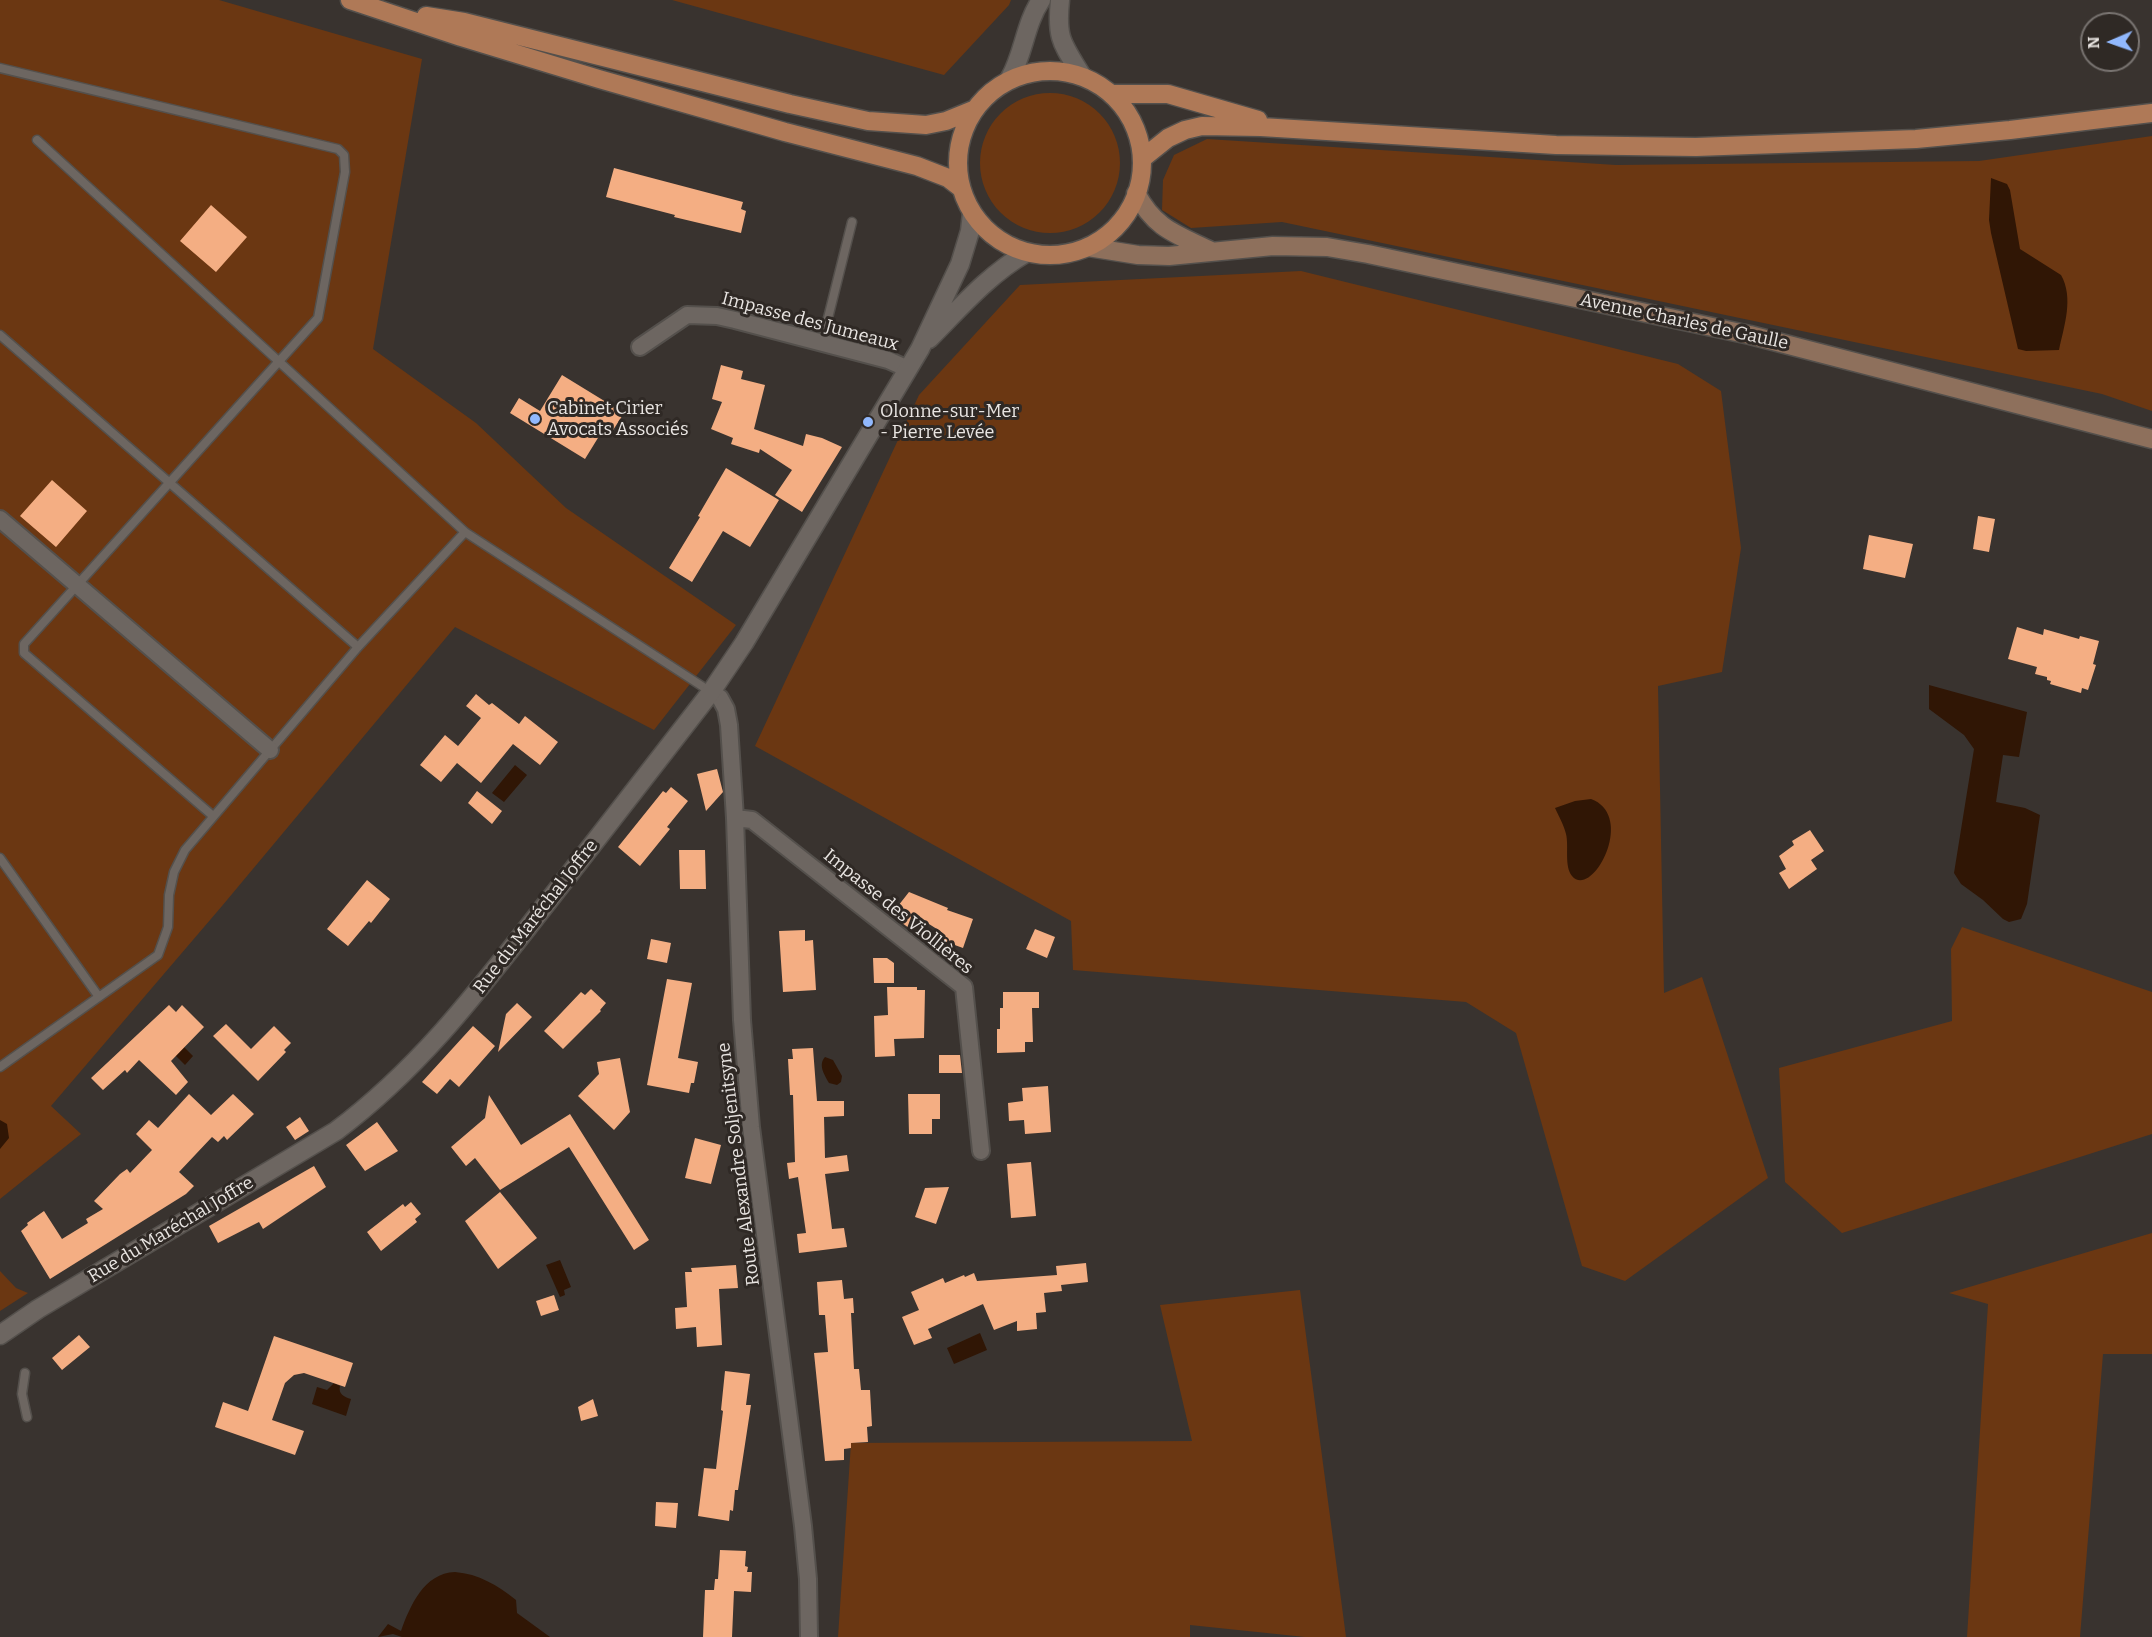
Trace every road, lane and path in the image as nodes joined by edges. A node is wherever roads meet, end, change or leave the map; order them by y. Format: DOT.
graph roads {
  1 [pos="350,0"];
  2 [pos="1041,0"];
  3 [pos="1060,0"];
  4 [pos="375,7"];
  5 [pos="0,68"];
  6 [pos="1082,76"];
  7 [pos="1011,78"];
  8 [pos="1111,94"];
  9 [pos="973,110"];
  10 [pos="2152,113"];
  11 [pos="1286,128"];
  12 [pos="37,140"];
  13 [pos="1143,158"];
  14 [pos="962,188"];
  15 [pos="1137,193"];
  16 [pos="972,213"];
  17 [pos="852,222"];
  18 [pos="1088,247"];
  19 [pos="1211,251"];
  20 [pos="1026,253"];
  21 [pos="0,335"];
  22 [pos="822,342"];
  23 [pos="640,347"];
  24 [pos="920,349"];
  25 [pos="279,361"];
  26 [pos="908,369"];
  27 [pos="2152,439"];
  28 [pos="170,482"];
  29 [pos="0,519"];
  30 [pos="465,532"];
  31 [pos="77,586"];
  32 [pos="358,647"];
  33 [pos="711,692"];
  34 [pos="270,750"];
  35 [pos="213,816"];
  36 [pos="735,818"];
  37 [pos="0,858"];
  38 [pos="99,997"];
  39 [pos="0,1067"];
  40 [pos="981,1151"];
  41 [pos="0,1335"];
  42 [pos="25,1373"];
  43 [pos="27,1417"];
  44 [pos="809,1637"];
  1 -- 4 [label="main road"];
  2 -- 7 [label="street"];
  3 -- 6 [label="street"];
  4 -- 9 [label="main road"];
  4 -- 14 [label="main road"];
  5 -- 25 [label="lane"];
  6 -- 7 [label="main road"];
  6 -- 8 [label="main road"];
  7 -- 9 [label="main road"];
  8 -- 11 [label="main road"];
  8 -- 13 [label="main road"];
  9 -- 14 [label="main road"];
  10 -- 11 [label="main road"];
  11 -- 13 [label="main road"];
  12 -- 25 [label="lane"];
  13 -- 15 [label="main road"];
  14 -- 16 [label="main road"];
  15 -- 18 [label="main road"];
  15 -- 19 [label="main road"];
  16 -- 20 [label="main road"];
  16 -- 24 [label="street, Rue du Maréchal Joffre"];
  17 -- 22 [label="lane"];
  18 -- 19 [label="main road, Avenue Charles de Gaulle"];
  18 -- 20 [label="main road"];
  19 -- 27 [label="main road, Avenue Charles de Gaulle"];
  20 -- 24 [label="street, Rue du Maréchal Joffre"];
  21 -- 28 [label="lane"];
  22 -- 23 [label="street, Impasse des Jumeaux"];
  22 -- 26 [label="street, Impasse des Jumeaux"];
  24 -- 26 [label="street, Rue du Maréchal Joffre"];
  25 -- 28 [label="lane"];
  25 -- 30 [label="lane"];
  26 -- 33 [label="street, Rue du Maréchal Joffre"];
  28 -- 31 [label="lane"];
  28 -- 32 [label="lane"];
  29 -- 31 [label="street"];
  30 -- 32 [label="lane"];
  30 -- 33 [label="lane"];
  31 -- 34 [label="street"];
  31 -- 35 [label="lane"];
  32 -- 34 [label="lane"];
  33 -- 36 [label="street, Route Alexandre Soljenitsyne"];
  33 -- 41 [label="street, Rue du Maréchal Joffre"];
  34 -- 35 [label="lane"];
  35 -- 38 [label="lane"];
  36 -- 40 [label="street, Impasse des Viollières"];
  36 -- 44 [label="street, Route Alexandre Soljenitsyne"];
  37 -- 38 [label="lane"];
  38 -- 39 [label="lane"];
  42 -- 43 [label="lane"];
}
